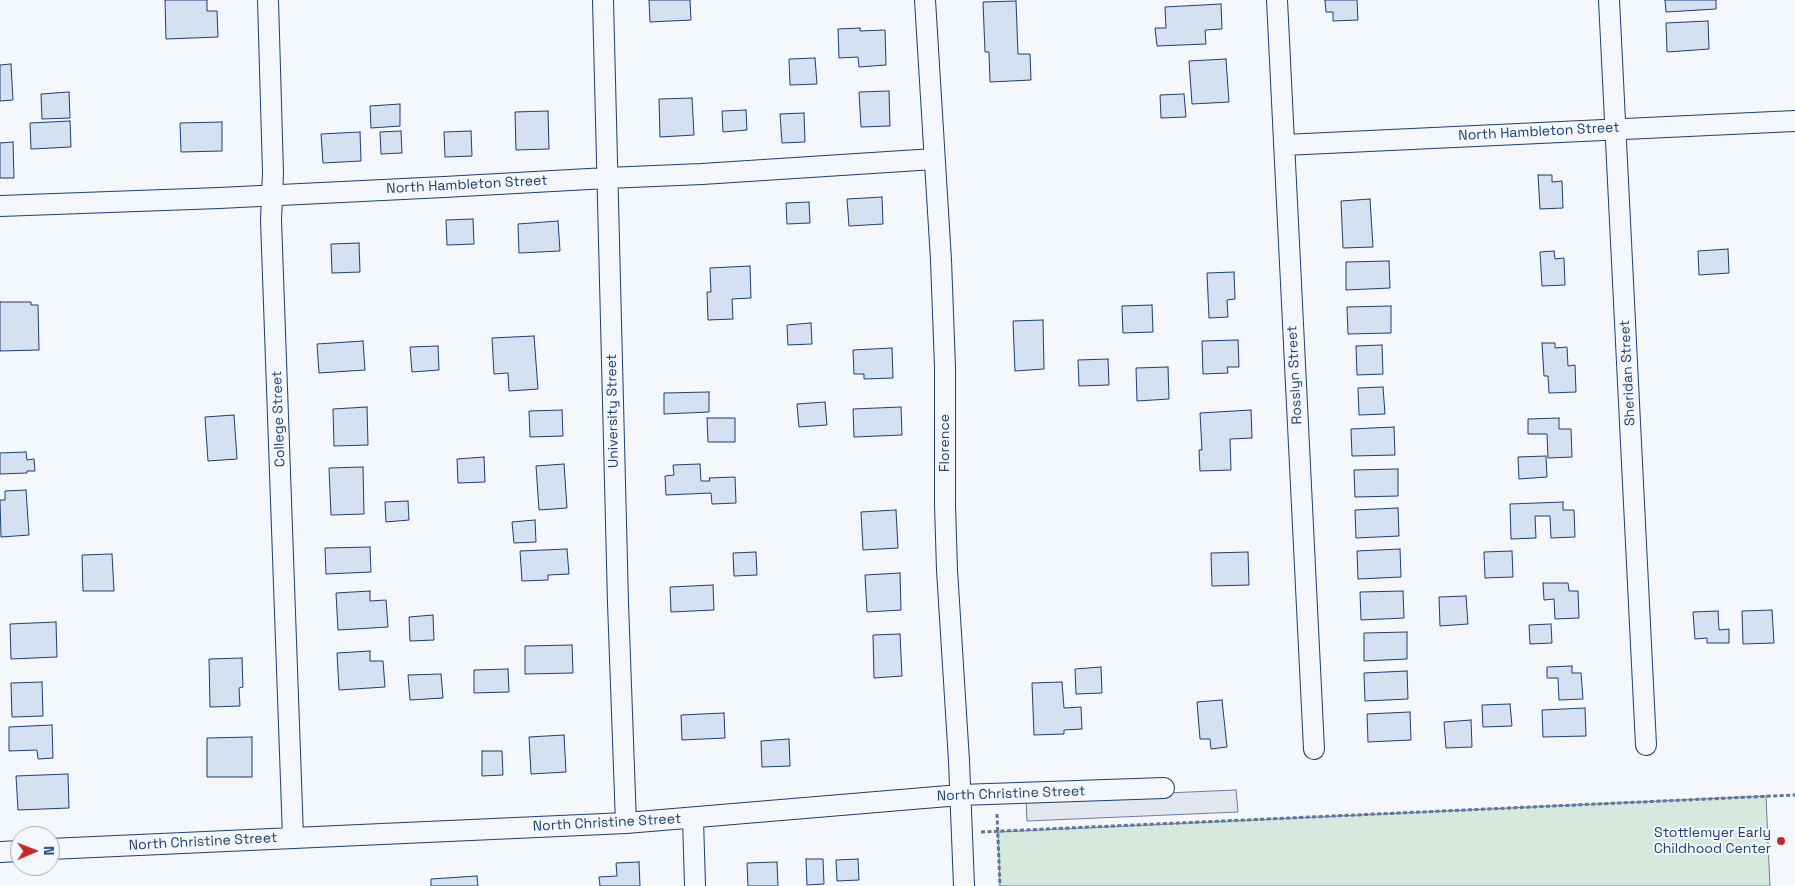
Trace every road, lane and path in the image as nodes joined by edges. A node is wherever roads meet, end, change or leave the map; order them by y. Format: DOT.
graph roads {
  1 [pos="268,0"];
  2 [pos="603,0"];
  3 [pos="925,0"];
  4 [pos="1277,0"];
  5 [pos="1609,0"];
  6 [pos="1795,121"];
  7 [pos="1616,128"];
  8 [pos="1284,145"];
  9 [pos="934,159"];
  10 [pos="607,178"];
  11 [pos="272,194"];
  12 [pos="0,206"];
  13 [pos="1646,745"];
  14 [pos="1314,749"];
  15 [pos="1164,788"];
  16 [pos="996,794"];
  17 [pos="960,795"];
  18 [pos="1795,795"];
  19 [pos="693,818"];
  20 [pos="626,823"];
  21 [pos="980,832"];
  22 [pos="998,832"];
  23 [pos="293,837"];
  24 [pos="60,849"];
  25 [pos="695,886"];
  26 [pos="964,886"];
  27 [pos="1000,886"];
  1 -- 11 [label="street, College Street"];
  2 -- 10 [label="street, University Street"];
  3 -- 9 [label="street, Florence"];
  4 -- 8 [label="street, Rosslyn Street"];
  5 -- 7 [label="street, Sheridan Street"];
  6 -- 7 [label="street, North Hambleton Street"];
  7 -- 8 [label="street, North Hambleton Street"];
  7 -- 13 [label="street, Sheridan Street"];
  8 -- 14 [label="street, Rosslyn Street"];
  9 -- 10 [label="street, North Hambleton Street"];
  9 -- 17 [label="street, Florence"];
  10 -- 11 [label="street, North Hambleton Street"];
  10 -- 20 [label="street, University Street"];
  11 -- 12 [label="street, North Hambleton Street"];
  11 -- 23 [label="street, College Street"];
  15 -- 16 [label="street, North Christine Street"];
  16 -- 17 [label="street, North Christine Street"];
  16 -- 22 [label="path"];
  17 -- 19 [label="street, North Christine Street"];
  17 -- 26 [label="street, Florence"];
  18 -- 22 [label="path"];
  19 -- 20 [label="street, North Christine Street"];
  19 -- 25 [label="street"];
  20 -- 23 [label="street, North Christine Street"];
  21 -- 22 [label="path"];
  22 -- 27 [label="path"];
  23 -- 24 [label="street, North Christine Street"];
}
